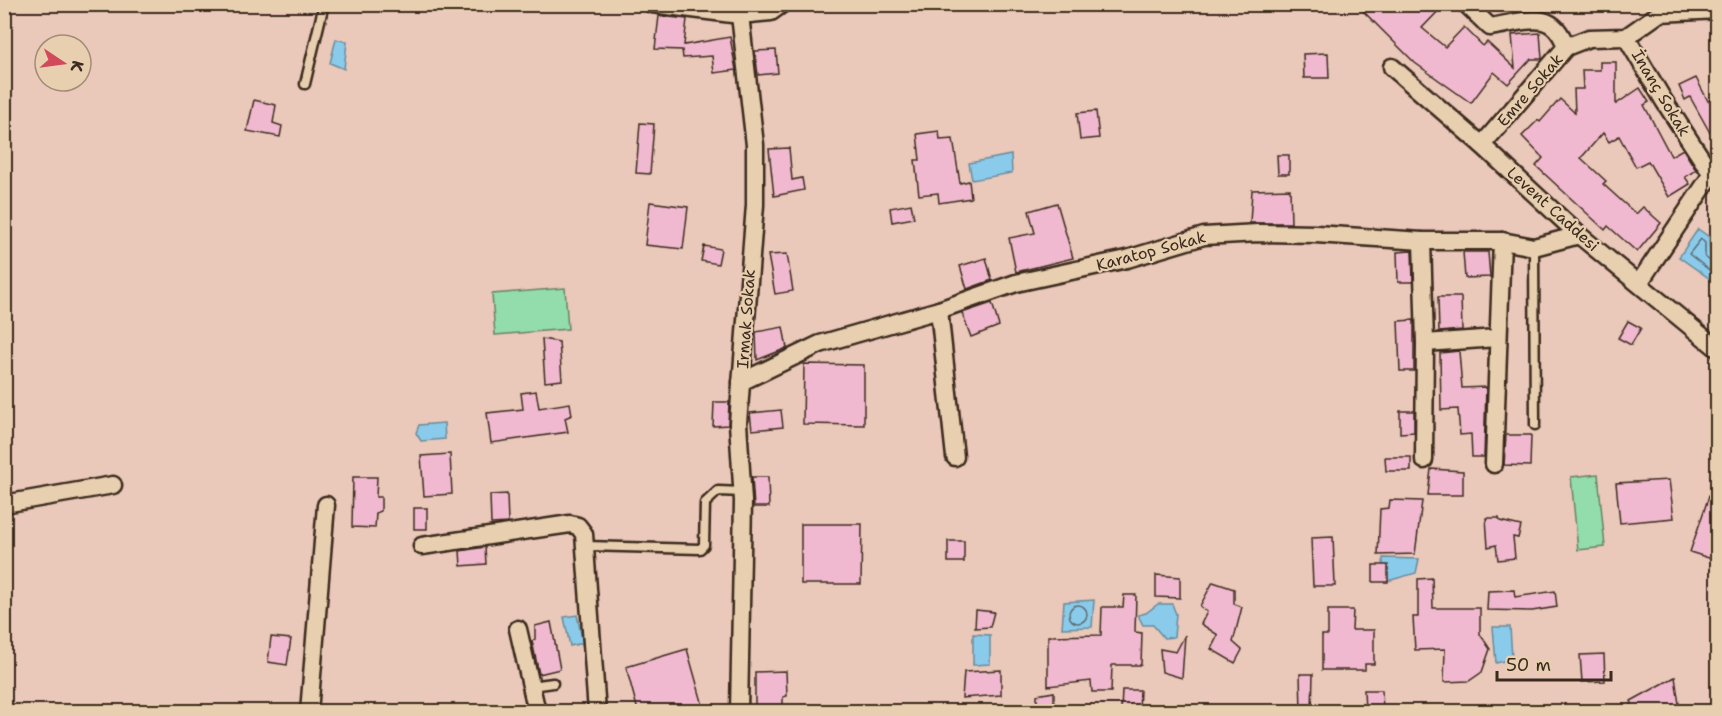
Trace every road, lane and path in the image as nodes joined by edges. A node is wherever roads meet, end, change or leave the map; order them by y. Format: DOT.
graph roads {
  1 [pos="324,4"];
  2 [pos="652,4"];
  3 [pos="782,4"];
  4 [pos="1466,4"];
  5 [pos="1718,10"];
  6 [pos="740,15"];
  7 [pos="1626,37"];
  8 [pos="1566,47"];
  9 [pos="1392,66"];
  10 [pos="305,84"];
  11 [pos="1482,145"];
  12 [pos="1713,170"];
  13 [pos="1579,235"];
  14 [pos="1422,241"];
  15 [pos="1502,241"];
  16 [pos="1534,247"];
  17 [pos="1639,283"];
  18 [pos="939,310"];
  19 [pos="1497,338"];
  20 [pos="1425,343"];
  21 [pos="1718,349"];
  22 [pos="741,382"];
  23 [pos="1535,425"];
  24 [pos="955,457"];
  25 [pos="1424,460"];
  26 [pos="1494,464"];
  27 [pos="113,485"];
  28 [pos="743,492"];
  29 [pos="4,504"];
  30 [pos="326,505"];
  31 [pos="422,546"];
  32 [pos="585,546"];
  33 [pos="518,629"];
  34 [pos="553,683"];
  35 [pos="531,686"];
  36 [pos="309,711"];
  37 [pos="537,711"];
  38 [pos="597,711"];
  39 [pos="739,711"];
  1 -- 10 [label="lane"];
  2 -- 6 [label="street"];
  3 -- 6 [label="street"];
  4 -- 8 [label="street"];
  5 -- 7 [label="street"];
  6 -- 22 [label="street, Irmak Sokak"];
  7 -- 8 [label="street, Emre Sokak"];
  7 -- 12 [label="street, İnanç Sokak"];
  8 -- 11 [label="street, Emre Sokak"];
  9 -- 11 [label="street, Levent Caddesi"];
  11 -- 13 [label="street, Levent Caddesi"];
  12 -- 17 [label="street"];
  13 -- 16 [label="street, Karatop Sokak"];
  13 -- 17 [label="street, Levent Caddesi"];
  14 -- 15 [label="street, Karatop Sokak"];
  14 -- 18 [label="street, Karatop Sokak"];
  14 -- 20 [label="street"];
  15 -- 16 [label="street, Karatop Sokak"];
  15 -- 19 [label="street"];
  16 -- 23 [label="lane"];
  17 -- 21 [label="street, Levent Caddesi"];
  18 -- 22 [label="street, Karatop Sokak"];
  18 -- 24 [label="street"];
  19 -- 20 [label="street"];
  19 -- 26 [label="street"];
  20 -- 25 [label="street"];
  22 -- 28 [label="street, Irmak Sokak"];
  27 -- 29 [label="street"];
  28 -- 32 [label="lane"];
  28 -- 39 [label="street, Irmak Sokak"];
  30 -- 36 [label="street"];
  31 -- 32 [label="street"];
  32 -- 38 [label="street"];
  33 -- 35 [label="street"];
  34 -- 35 [label="lane"];
  35 -- 37 [label="street"];
}
